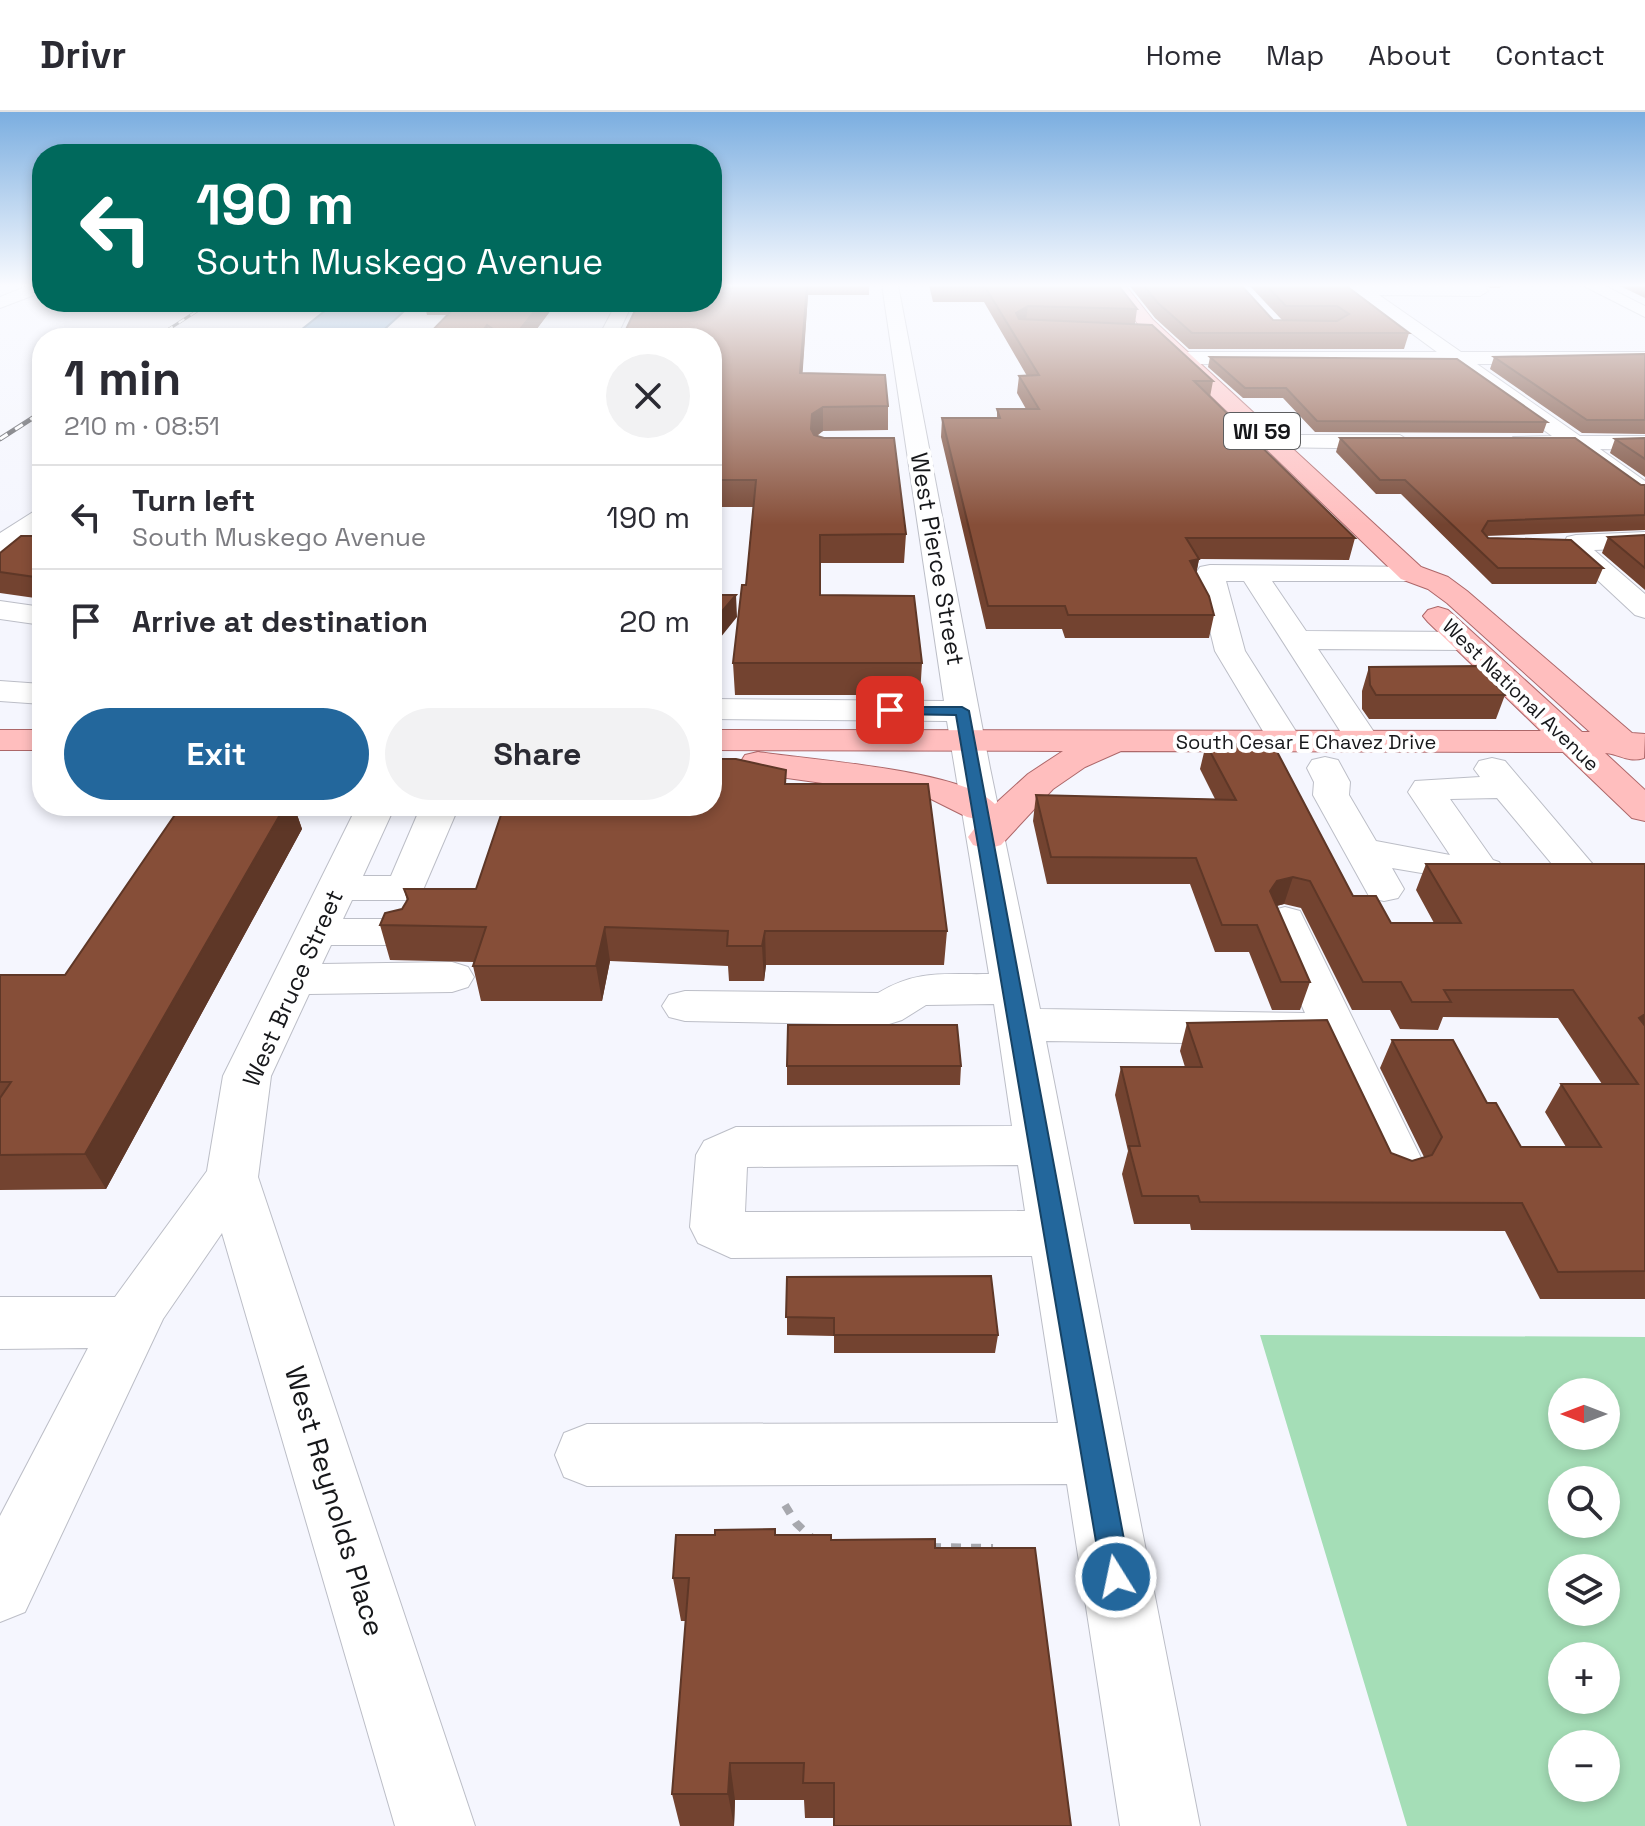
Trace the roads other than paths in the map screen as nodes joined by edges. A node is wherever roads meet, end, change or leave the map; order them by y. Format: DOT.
graph roads {
  1 [pos="898,365"];
  2 [pos="1191,365"];
  3 [pos="1279,365"];
  4 [pos="1467,365"];
  5 [pos="1607,365"];
  6 [pos="1632,379"];
  7 [pos="1297,382"];
  8 [pos="1274,442"];
  9 [pos="1425,442"];
  10 [pos="1504,442"];
  11 [pos="1575,443"];
  12 [pos="1645,443"];
  13 [pos="1645,492"];
  14 [pos="32,524"];
  15 [pos="1645,540"];
  16 [pos="0,545"];
  17 [pos="1548,545"];
  18 [pos="1576,545"];
  19 [pos="1253,573"];
  20 [pos="1411,573"];
  21 [pos="1645,609"];
  22 [pos="1296,640"];
  23 [pos="1463,641"];
  24 [pos="1510,641"];
  25 [pos="0,691"];
  26 [pos="32,693"];
  27 [pos="722,710"];
  28 [pos="949,731"];
  29 [pos="0,740"];
  30 [pos="32,740"];
  31 [pos="722,740"];
  32 [pos="1285,741"];
  33 [pos="1363,741"];
  34 [pos="1570,741"];
  35 [pos="1126,742"];
  36 [pos="1638,750"];
  37 [pos="722,757"];
  38 [pos="1325,768"];
  39 [pos="1645,810"];
  40 [pos="372,816"];
  41 [pos="436,816"];
  42 [pos="983,823"];
  43 [pos="1362,851"];
  44 [pos="1576,868"];
  45 [pos="1618,868"];
  46 [pos="1480,870"];
  47 [pos="337,888"];
  48 [pos="1384,889"];
  49 [pos="1285,920"];
  50 [pos="316,932"];
  51 [pos="394,932"];
  52 [pos="452,977"];
  53 [pos="293,979"];
  54 [pos="685,1006"];
  55 [pos="1015,1007"];
  56 [pos="1334,1029"];
  57 [pos="1039,1145"];
  58 [pos="1399,1166"];
  59 [pos="232,1177"];
  60 [pos="1055,1233"];
  61 [pos="132,1322"];
  62 [pos="0,1323"];
  63 [pos="1094,1453"];
  64 [pos="587,1455"];
  65 [pos="21,1512"];
  66 [pos="0,1587"];
  67 [pos="435,1826"];
  68 [pos="1160,1826"];
  1 -- 28 [label="street, West Pierce Street"];
  2 -- 8 [label="main road, West National Avenue / WI 59"];
  3 -- 7 [label="street"];
  4 -- 11 [label="street"];
  5 -- 6 [label="street"];
  8 -- 9 [label="street"];
  8 -- 20 [label="main road, West National Avenue / WI 59"];
  10 -- 11 [label="street"];
  11 -- 12 [label="street"];
  11 -- 13 [label="street"];
  14 -- 16 [label="street"];
  15 -- 18 [label="street"];
  17 -- 18 [label="street"];
  18 -- 21 [label="street"];
  19 -- 20 [label="street"];
  19 -- 22 [label="street"];
  19 -- 32 [label="street"];
  20 -- 23 [label="main road, West National Avenue / WI 59"];
  20 -- 24 [label="main road, West National Avenue / WI 59"];
  22 -- 23 [label="street"];
  22 -- 33 [label="street"];
  23 -- 24 [label="main road"];
  23 -- 34 [label="main road, West National Avenue / WI 59"];
  24 -- 36 [label="main road, West National Avenue / WI 59"];
  25 -- 26 [label="street"];
  27 -- 28 [label="street"];
  28 -- 31 [label="main road, South Cesar E Chavez Drive"];
  28 -- 35 [label="main road, South Cesar E Chavez Drive"];
  28 -- 42 [label="street, West Pierce Street"];
  29 -- 30 [label="main road"];
  32 -- 33 [label="main road, South Cesar E Chavez Drive"];
  32 -- 35 [label="main road, South Cesar E Chavez Drive"];
  33 -- 34 [label="main road, South Cesar E Chavez Drive"];
  34 -- 36 [label="main road, South Cesar E Chavez Drive"];
  34 -- 39 [label="main road, West National Avenue / WI 59"];
  35 -- 42 [label="main road"];
  37 -- 42 [label="main road"];
  38 -- 43 [label="street"];
  40 -- 47 [label="street, West Bruce Street"];
  41 -- 47 [label="street"];
  42 -- 55 [label="street, West Pierce Street"];
  43 -- 46 [label="street"];
  43 -- 48 [label="street"];
  44 -- 45 [label="street"];
  44 -- 46 [label="street"];
  44 -- 46 [label="street"];
  47 -- 50 [label="street, West Bruce Street"];
  49 -- 56 [label="street"];
  50 -- 51 [label="street"];
  50 -- 53 [label="street, West Bruce Street"];
  52 -- 53 [label="street"];
  53 -- 59 [label="street, West Bruce Street"];
  54 -- 55 [label="street"];
  55 -- 56 [label="street"];
  55 -- 57 [label="street, West Pierce Street"];
  56 -- 58 [label="street"];
  57 -- 60 [label="street, West Pierce Street"];
  57 -- 60 [label="street"];
  59 -- 61 [label="street"];
  59 -- 67 [label="street, West Reynolds Place"];
  60 -- 63 [label="street, West Pierce Street"];
  61 -- 62 [label="street"];
  61 -- 65 [label="street"];
  63 -- 64 [label="street"];
  63 -- 68 [label="street, West Pierce Street"];
  65 -- 66 [label="street"];
}
